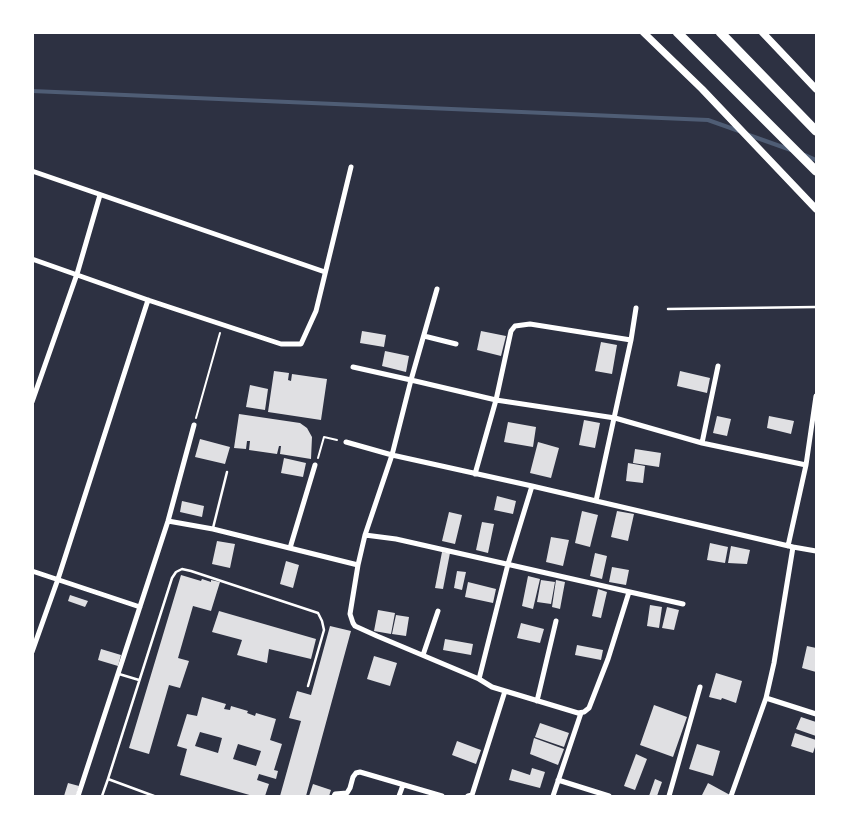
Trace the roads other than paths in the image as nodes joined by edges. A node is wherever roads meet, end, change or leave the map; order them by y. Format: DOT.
graph roads {
  1 [pos="643,32"];
  2 [pos="677,32"];
  3 [pos="720,32"];
  4 [pos="762,32"];
  5 [pos="816,89"];
  6 [pos="816,131"];
  7 [pos="351,167"];
  8 [pos="32,171"];
  9 [pos="816,171"];
  10 [pos="100,195"];
  11 [pos="816,210"];
  12 [pos="32,259"];
  13 [pos="325,272"];
  14 [pos="77,274"];
  15 [pos="437,289"];
  16 [pos="148,300"];
  17 [pos="816,306"];
  18 [pos="636,308"];
  19 [pos="668,308"];
  20 [pos="424,336"];
  21 [pos="631,340"];
  22 [pos="456,344"];
  23 [pos="718,366"];
  24 [pos="353,367"];
  25 [pos="411,380"];
  26 [pos="816,396"];
  27 [pos="496,400"];
  28 [pos="32,402"];
  29 [pos="614,418"];
  30 [pos="194,425"];
  31 [pos="346,442"];
  32 [pos="702,443"];
  33 [pos="392,455"];
  34 [pos="315,465"];
  35 [pos="806,465"];
  36 [pos="227,472"];
  37 [pos="475,474"];
  38 [pos="532,486"];
  39 [pos="596,501"];
  40 [pos="168,521"];
  41 [pos="213,530"];
  42 [pos="365,535"];
  43 [pos="791,546"];
  44 [pos="290,548"];
  45 [pos="816,551"];
  46 [pos="508,564"];
  47 [pos="358,565"];
  48 [pos="32,571"];
  49 [pos="58,579"];
  50 [pos="629,592"];
  51 [pos="683,604"];
  52 [pos="140,607"];
  53 [pos="438,611"];
  54 [pos="556,622"];
  55 [pos="32,652"];
  56 [pos="423,655"];
  57 [pos="118,674"];
  58 [pos="479,679"];
  59 [pos="139,680"];
  60 [pos="308,686"];
  61 [pos="700,687"];
  62 [pos="505,691"];
  63 [pos="766,698"];
  64 [pos="537,701"];
  65 [pos="581,713"];
  66 [pos="816,714"];
  67 [pos="108,779"];
  68 [pos="558,780"];
  69 [pos="403,785"];
  70 [pos="78,796"];
  71 [pos="102,796"];
  72 [pos="154,796"];
  73 [pos="334,796"];
  74 [pos="399,796"];
  75 [pos="442,796"];
  76 [pos="468,796"];
  77 [pos="553,796"];
  78 [pos="609,796"];
  79 [pos="669,796"];
  80 [pos="731,796"];
  1 -- 11 [label="street"];
  2 -- 9 [label="highway"];
  3 -- 6 [label="highway"];
  4 -- 5 [label="street"];
  7 -- 13 [label="street"];
  8 -- 10 [label="street"];
  10 -- 13 [label="street"];
  10 -- 14 [label="street"];
  12 -- 14 [label="street"];
  13 -- 16 [label="street"];
  14 -- 16 [label="street"];
  14 -- 28 [label="street"];
  15 -- 20 [label="street"];
  16 -- 49 [label="street"];
  17 -- 19 [label="lane"];
  18 -- 21 [label="street"];
  20 -- 22 [label="street"];
  20 -- 25 [label="street"];
  21 -- 27 [label="street"];
  21 -- 29 [label="street"];
  23 -- 32 [label="street"];
  24 -- 25 [label="street"];
  25 -- 27 [label="street"];
  25 -- 33 [label="street"];
  26 -- 35 [label="street"];
  27 -- 29 [label="street"];
  27 -- 37 [label="street"];
  29 -- 32 [label="street"];
  29 -- 39 [label="street"];
  30 -- 40 [label="street"];
  31 -- 33 [label="street"];
  32 -- 35 [label="street"];
  33 -- 37 [label="street"];
  33 -- 42 [label="street"];
  34 -- 44 [label="street"];
  35 -- 43 [label="street"];
  36 -- 41 [label="lane"];
  37 -- 38 [label="street"];
  38 -- 39 [label="street"];
  38 -- 46 [label="street"];
  39 -- 43 [label="street"];
  40 -- 41 [label="street"];
  40 -- 52 [label="street"];
  41 -- 44 [label="street"];
  42 -- 46 [label="street"];
  42 -- 47 [label="street"];
  43 -- 45 [label="street"];
  43 -- 63 [label="street"];
  44 -- 47 [label="street"];
  46 -- 50 [label="street"];
  46 -- 58 [label="street"];
  47 -- 56 [label="street"];
  48 -- 49 [label="street"];
  49 -- 52 [label="street"];
  49 -- 55 [label="street"];
  50 -- 51 [label="street"];
  50 -- 65 [label="street"];
  52 -- 57 [label="street"];
  53 -- 56 [label="street"];
  54 -- 64 [label="street"];
  56 -- 58 [label="street"];
  57 -- 59 [label="lane"];
  57 -- 70 [label="street"];
  58 -- 62 [label="street"];
  59 -- 60 [label="lane"];
  59 -- 67 [label="lane"];
  61 -- 79 [label="street"];
  62 -- 64 [label="street"];
  62 -- 76 [label="street"];
  63 -- 66 [label="street"];
  63 -- 80 [label="street"];
  64 -- 65 [label="street"];
  65 -- 68 [label="street"];
  67 -- 71 [label="lane"];
  67 -- 72 [label="lane"];
  68 -- 77 [label="street"];
  68 -- 78 [label="street"];
  69 -- 73 [label="street"];
  69 -- 74 [label="street"];
  69 -- 75 [label="street"];
}
